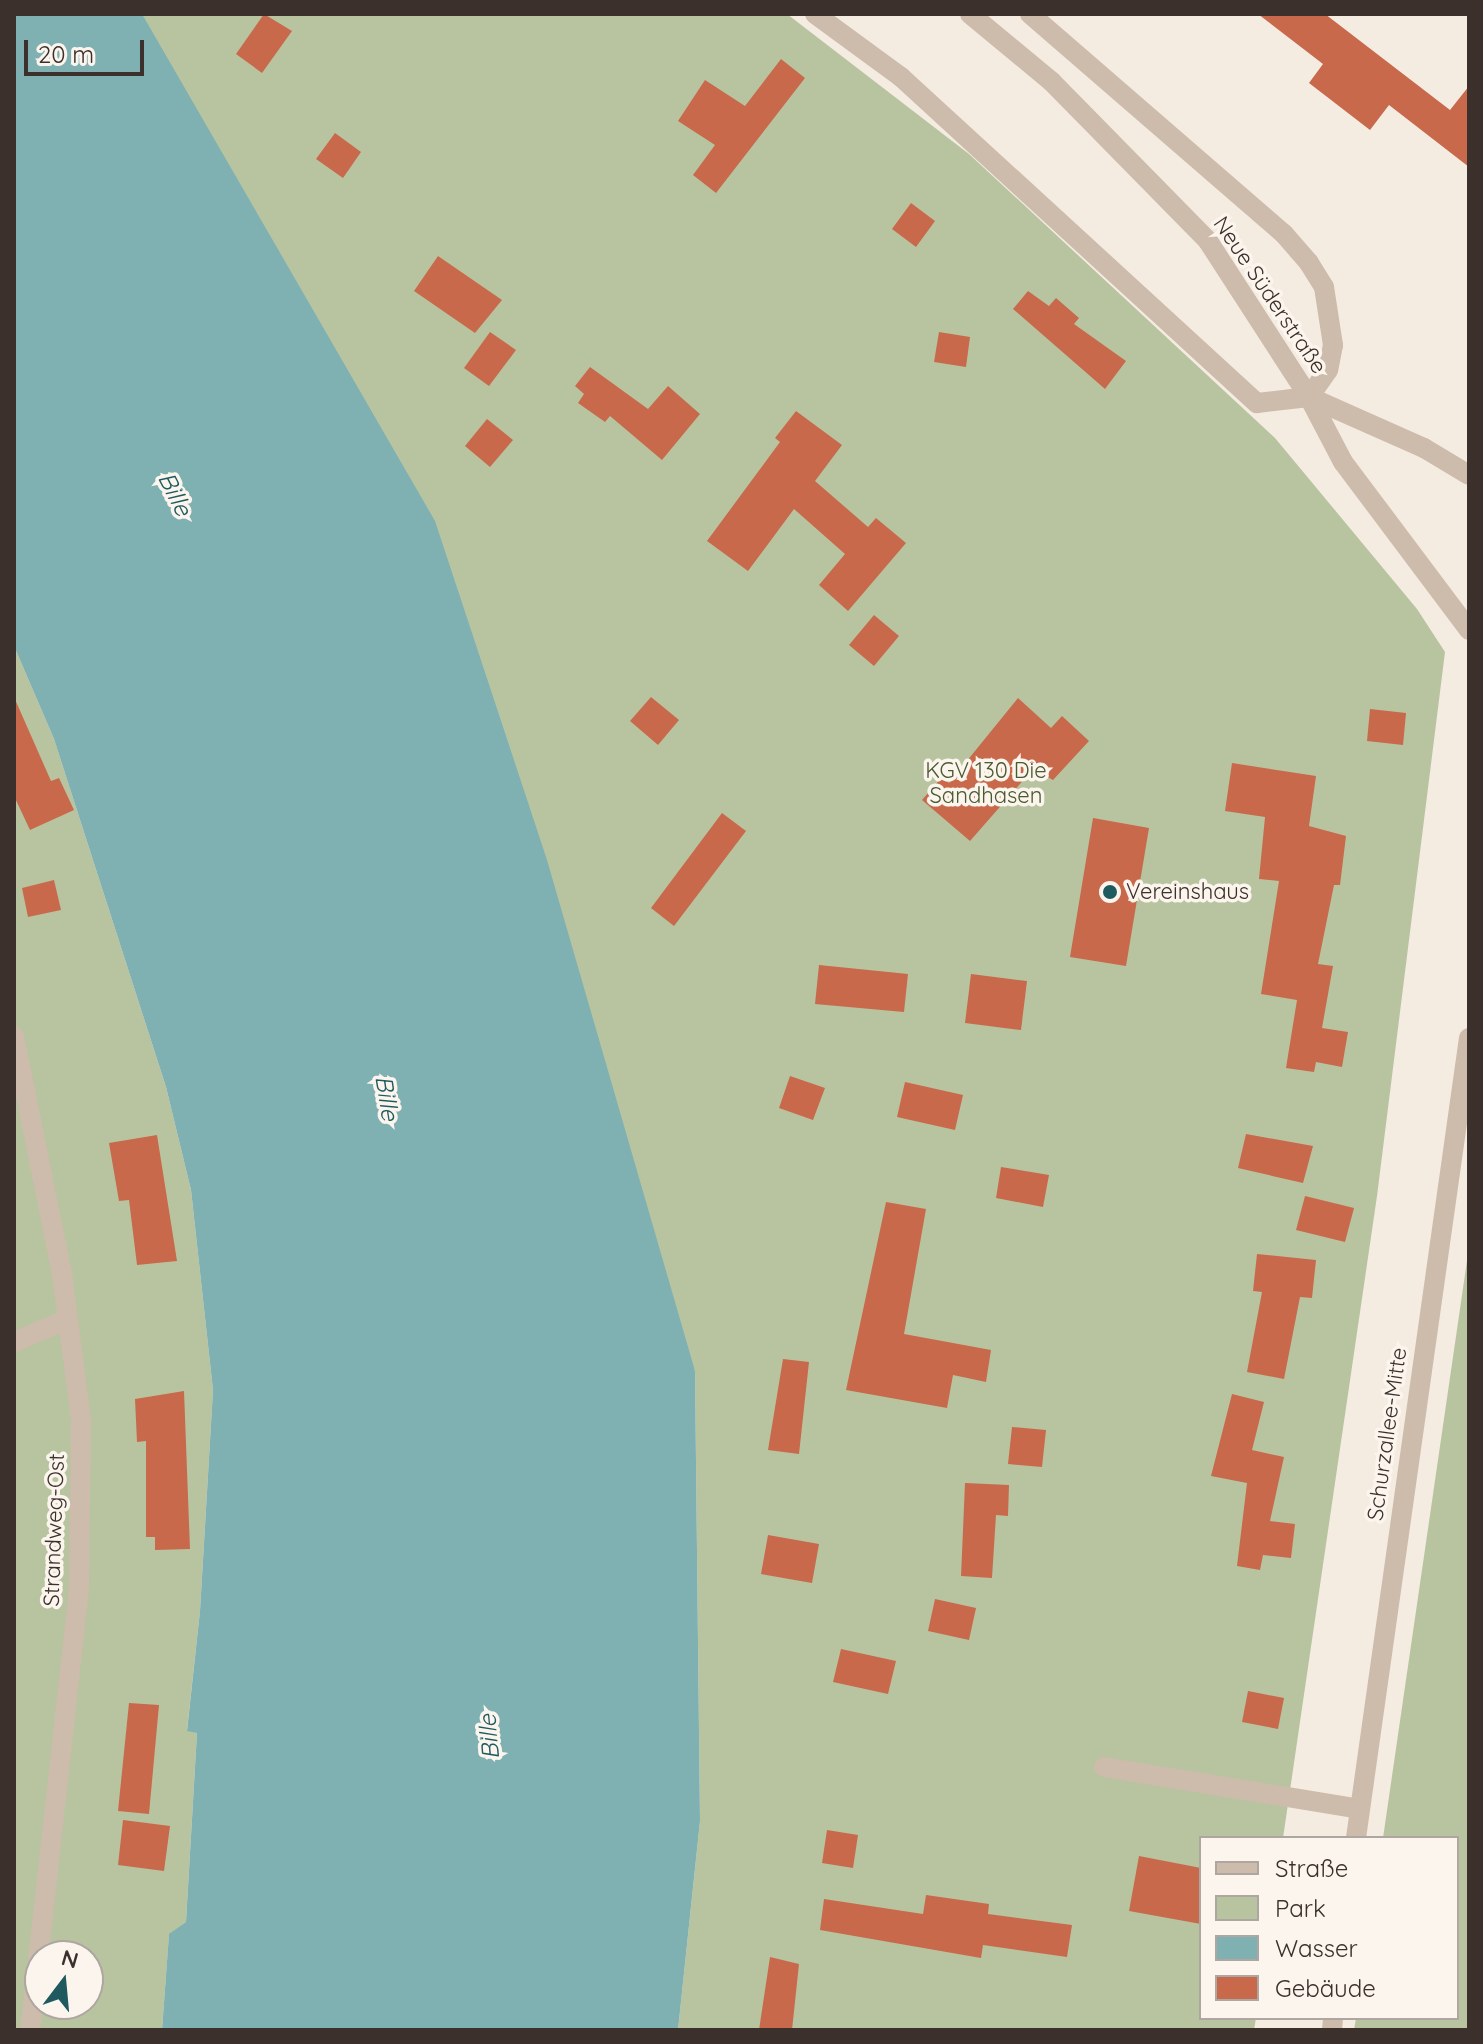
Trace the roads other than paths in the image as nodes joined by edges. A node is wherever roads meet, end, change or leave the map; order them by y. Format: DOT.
graph roads {
  1 [pos="815,14"];
  2 [pos="970,14"];
  3 [pos="1030,14"];
  4 [pos="1309,397"];
  5 [pos="1469,475"];
  6 [pos="1469,630"];
  7 [pos="14,1036"];
  8 [pos="1469,1038"];
  9 [pos="68,1319"];
  10 [pos="14,1342"];
  11 [pos="1104,1767"];
  12 [pos="1360,1809"];
  13 [pos="1356,1836"];
  14 [pos="30,2030"];
  1 -- 4 [label="street"];
  2 -- 4 [label="street, Neue Süderstraße"];
  3 -- 4 [label="street"];
  4 -- 5 [label="street"];
  4 -- 6 [label="street, Neue Süderstraße"];
  7 -- 9 [label="street, Strandweg-Ost"];
  8 -- 12 [label="street, Schurzallee-Mitte"];
  9 -- 10 [label="street"];
  9 -- 14 [label="street, Strandweg-Ost"];
  11 -- 12 [label="street"];
  12 -- 13 [label="street, Schurzallee-Mitte"];
}
